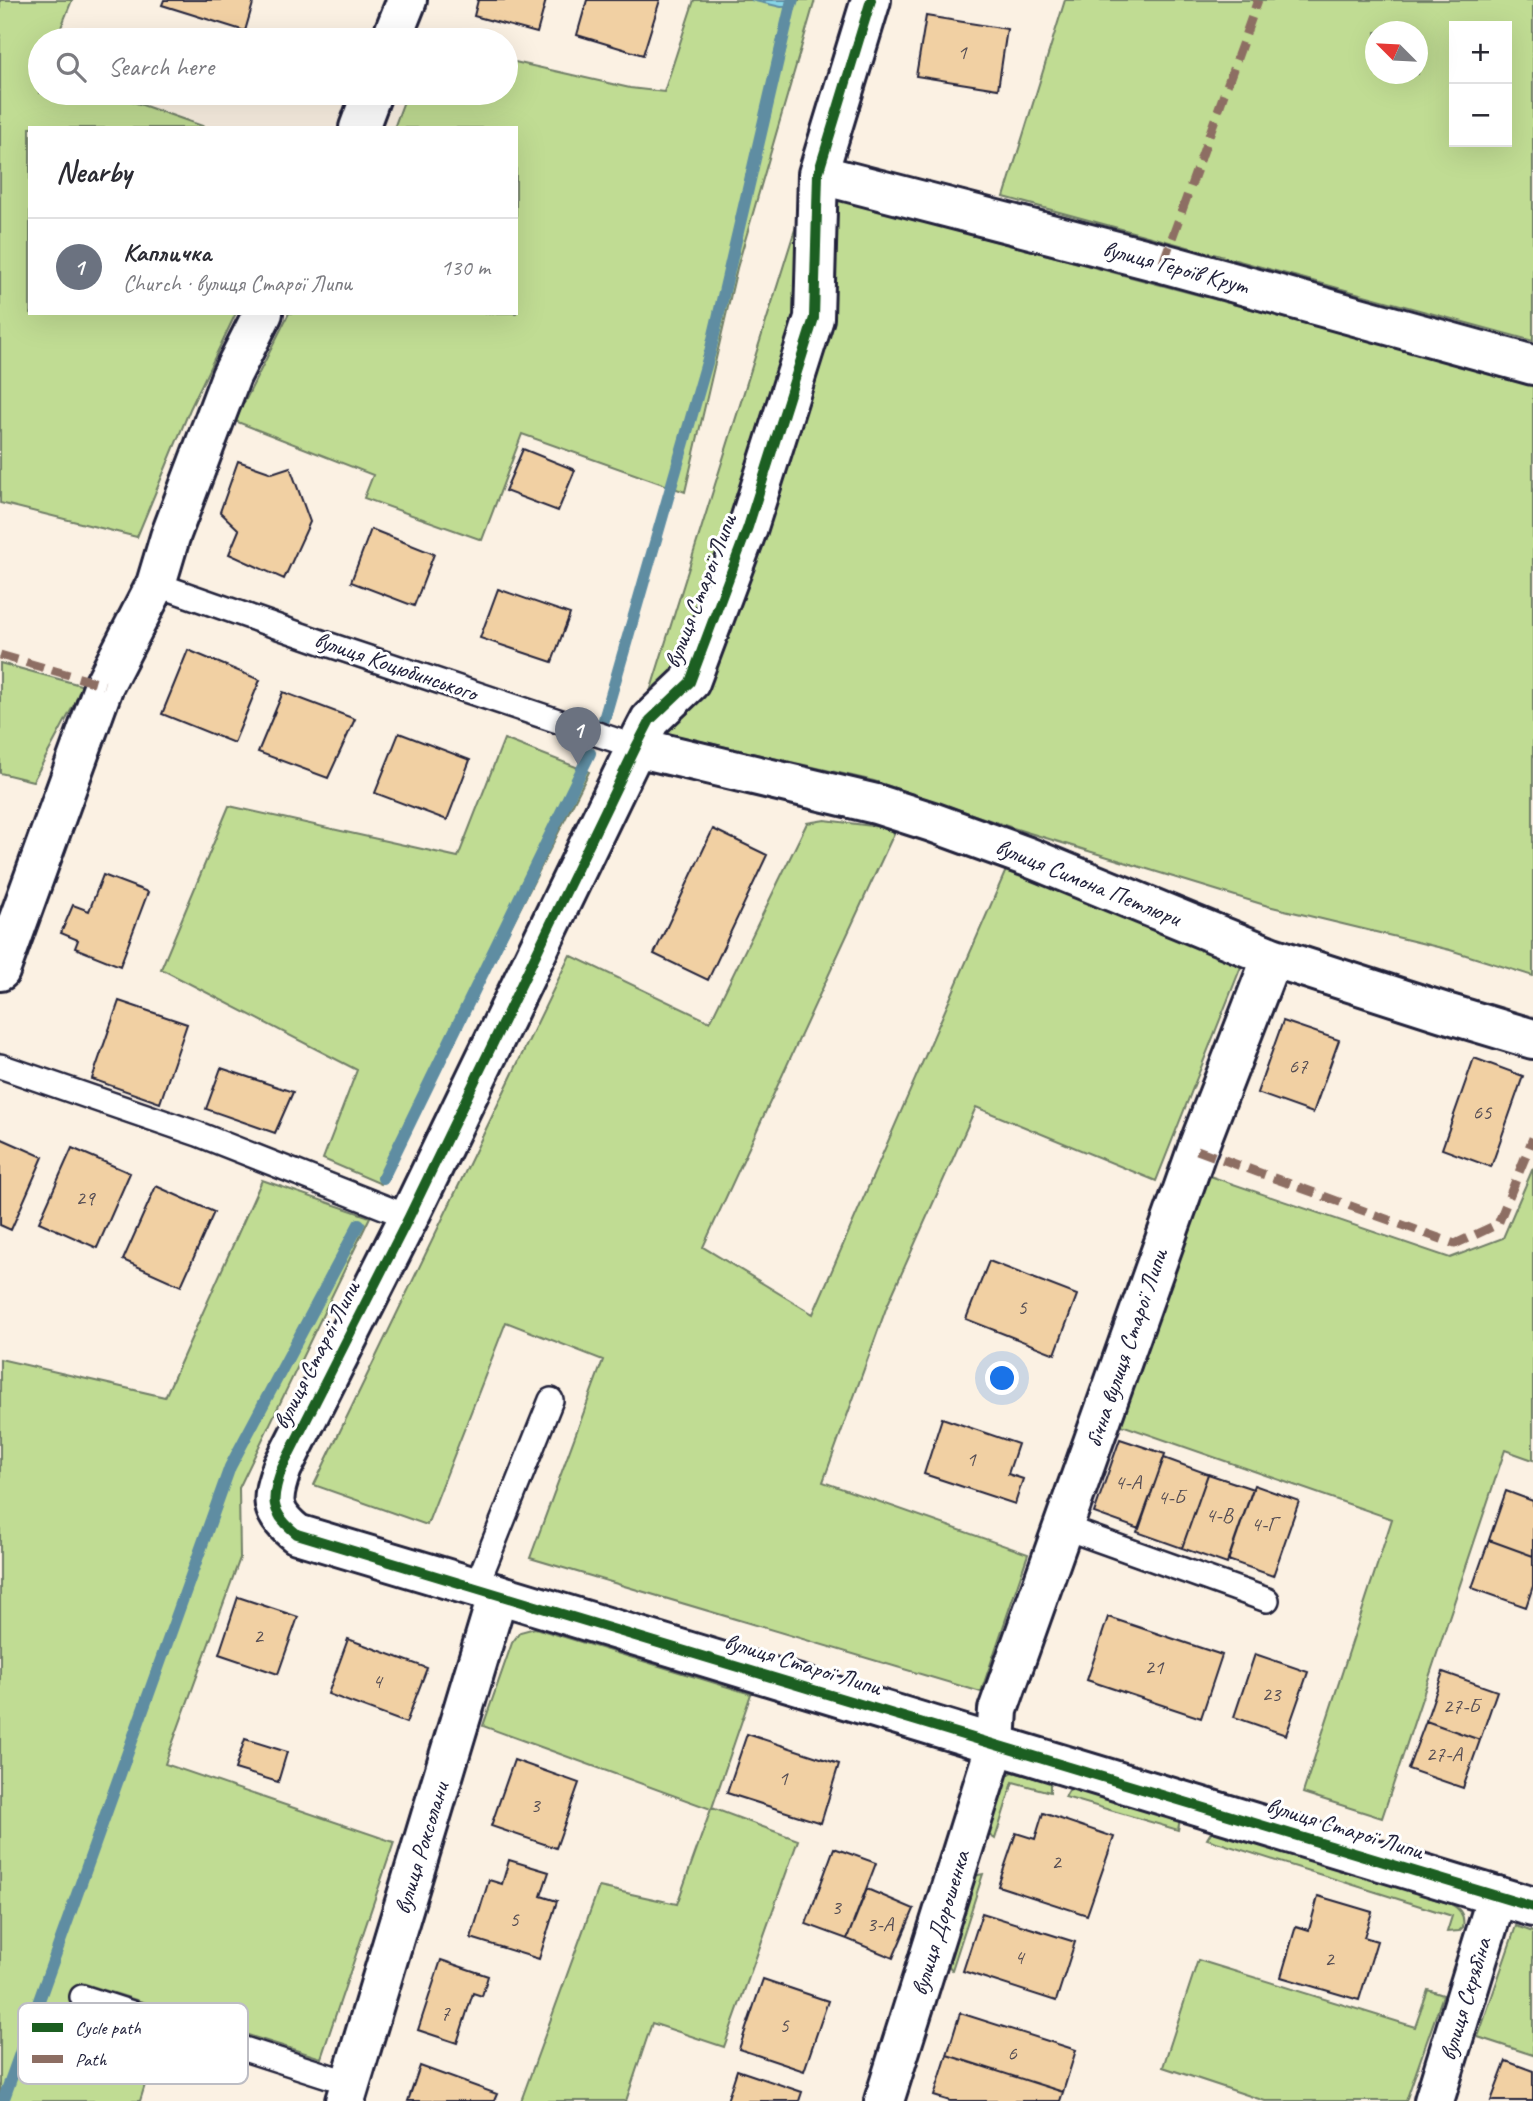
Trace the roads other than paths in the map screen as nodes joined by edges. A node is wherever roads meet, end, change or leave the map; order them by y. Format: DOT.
graph roads {
  1 [pos="407,0"];
  2 [pos="871,0"];
  3 [pos="396,28"];
  4 [pos="368,105"];
  5 [pos="360,126"];
  6 [pos="818,174"];
  7 [pos="262,315"];
  8 [pos="1533,365"];
  9 [pos="156,584"];
  10 [pos="636,747"];
  11 [pos="1272,957"];
  12 [pos="0,971"];
  13 [pos="1533,1039"];
  14 [pos="0,1066"];
  15 [pos="409,1217"];
  16 [pos="551,1400"];
  17 [pos="1063,1527"];
  18 [pos="487,1591"];
  19 [pos="1267,1600"];
  20 [pos="996,1744"];
  21 [pos="1497,1896"];
  22 [pos="1533,1907"];
  23 [pos="82,1997"];
  24 [pos="99,2003"];
  25 [pos="248,2057"];
  26 [pos="347,2092"];
  27 [pos="884,2101"];
  28 [pos="1434,2101"];
  1 -- 3 [label="street"];
  2 -- 6 [label="street, вулиця Старої Липи"];
  4 -- 5 [label="street"];
  6 -- 8 [label="street, вулиця Героїв Крут"];
  6 -- 10 [label="street, вулиця Старої Липи"];
  7 -- 9 [label="street"];
  9 -- 10 [label="lane, вулиця Коцюбинського"];
  9 -- 12 [label="street"];
  10 -- 11 [label="street, вулиця Симона Петлюри"];
  10 -- 15 [label="street, вулиця Старої Липи"];
  11 -- 13 [label="street, вулиця Симона Петлюри"];
  11 -- 17 [label="street, бічна вулиця Старої Липи"];
  14 -- 15 [label="lane"];
  15 -- 18 [label="street, вулиця Старої Липи"];
  16 -- 18 [label="lane"];
  17 -- 19 [label="lane"];
  17 -- 20 [label="street, бічна вулиця Старої Липи"];
  18 -- 20 [label="street, вулиця Старої Липи"];
  18 -- 26 [label="street, вулиця Роксолани"];
  20 -- 21 [label="street, вулиця Старої Липи"];
  20 -- 27 [label="street, вулиця Дорошенка"];
  21 -- 22 [label="street, вулиця Старої Липи"];
  21 -- 28 [label="street, вулиця Скрябіна"];
  23 -- 24 [label="lane"];
  25 -- 26 [label="lane"];
}
